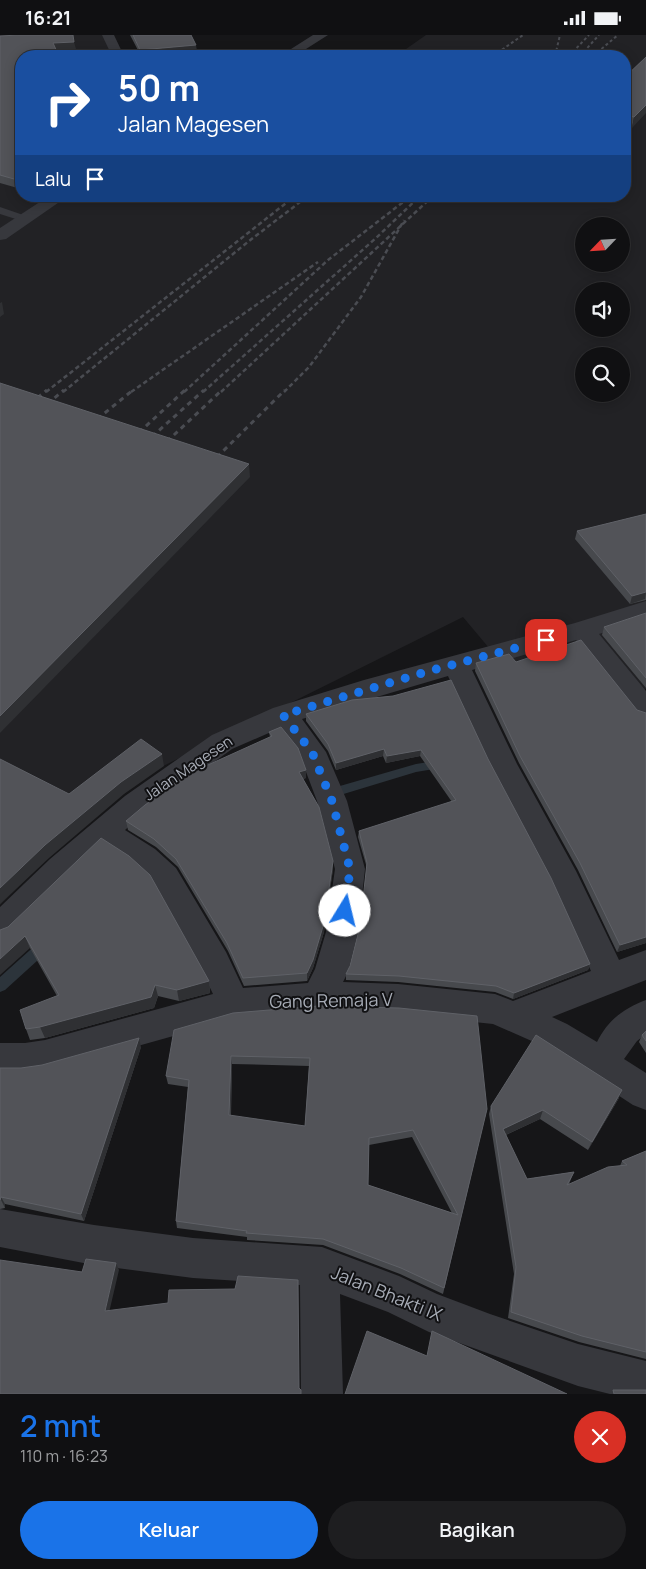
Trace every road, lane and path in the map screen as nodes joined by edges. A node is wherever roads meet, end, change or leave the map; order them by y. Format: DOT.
graph roads {
  1 [pos="108,35"];
  2 [pos="322,35"];
  3 [pos="115,50"];
  4 [pos="296,50"];
  5 [pos="51,202"];
  6 [pos="0,211"];
  7 [pos="26,219"];
  8 [pos="0,235"];
  9 [pos="646,609"];
  10 [pos="582,630"];
  11 [pos="456,664"];
  12 [pos="646,710"];
  13 [pos="283,715"];
  14 [pos="103,832"];
  15 [pos="0,927"];
  16 [pos="646,965"];
  17 [pos="611,978"];
  18 [pos="318,997"];
  19 [pos="234,1004"];
  20 [pos="646,1016"];
  21 [pos="512,1017"];
  22 [pos="0,1059"];
  23 [pos="604,1067"];
  24 [pos="646,1093"];
  25 [pos="0,1227"];
  26 [pos="322,1267"];
  27 [pos="646,1382"];
  28 [pos="322,1394"];
  1 -- 3 [label="street"];
  2 -- 4 [label="street"];
  5 -- 7 [label="street"];
  6 -- 7 [label="lane"];
  7 -- 8 [label="street"];
  9 -- 10 [label="street, Jalan Magesen"];
  10 -- 11 [label="street, Jalan Magesen"];
  10 -- 12 [label="street"];
  11 -- 13 [label="street, Jalan Magesen"];
  11 -- 17 [label="street"];
  13 -- 14 [label="street, Jalan Magesen"];
  13 -- 18 [label="street"];
  14 -- 15 [label="street, Jalan Magesen"];
  14 -- 19 [label="street"];
  16 -- 17 [label="street"];
  17 -- 21 [label="street"];
  18 -- 19 [label="street, Gang Remaja V"];
  18 -- 21 [label="street, Gang Remaja V"];
  19 -- 22 [label="street, Gang Remaja V"];
  20 -- 23 [label="street"];
  21 -- 23 [label="street, Gang Remaja V"];
  23 -- 24 [label="street, Gang Remaja V"];
  25 -- 26 [label="street, Jalan Bhakti IX"];
  26 -- 27 [label="street, Jalan Bhakti IX"];
  26 -- 28 [label="street"];
}
